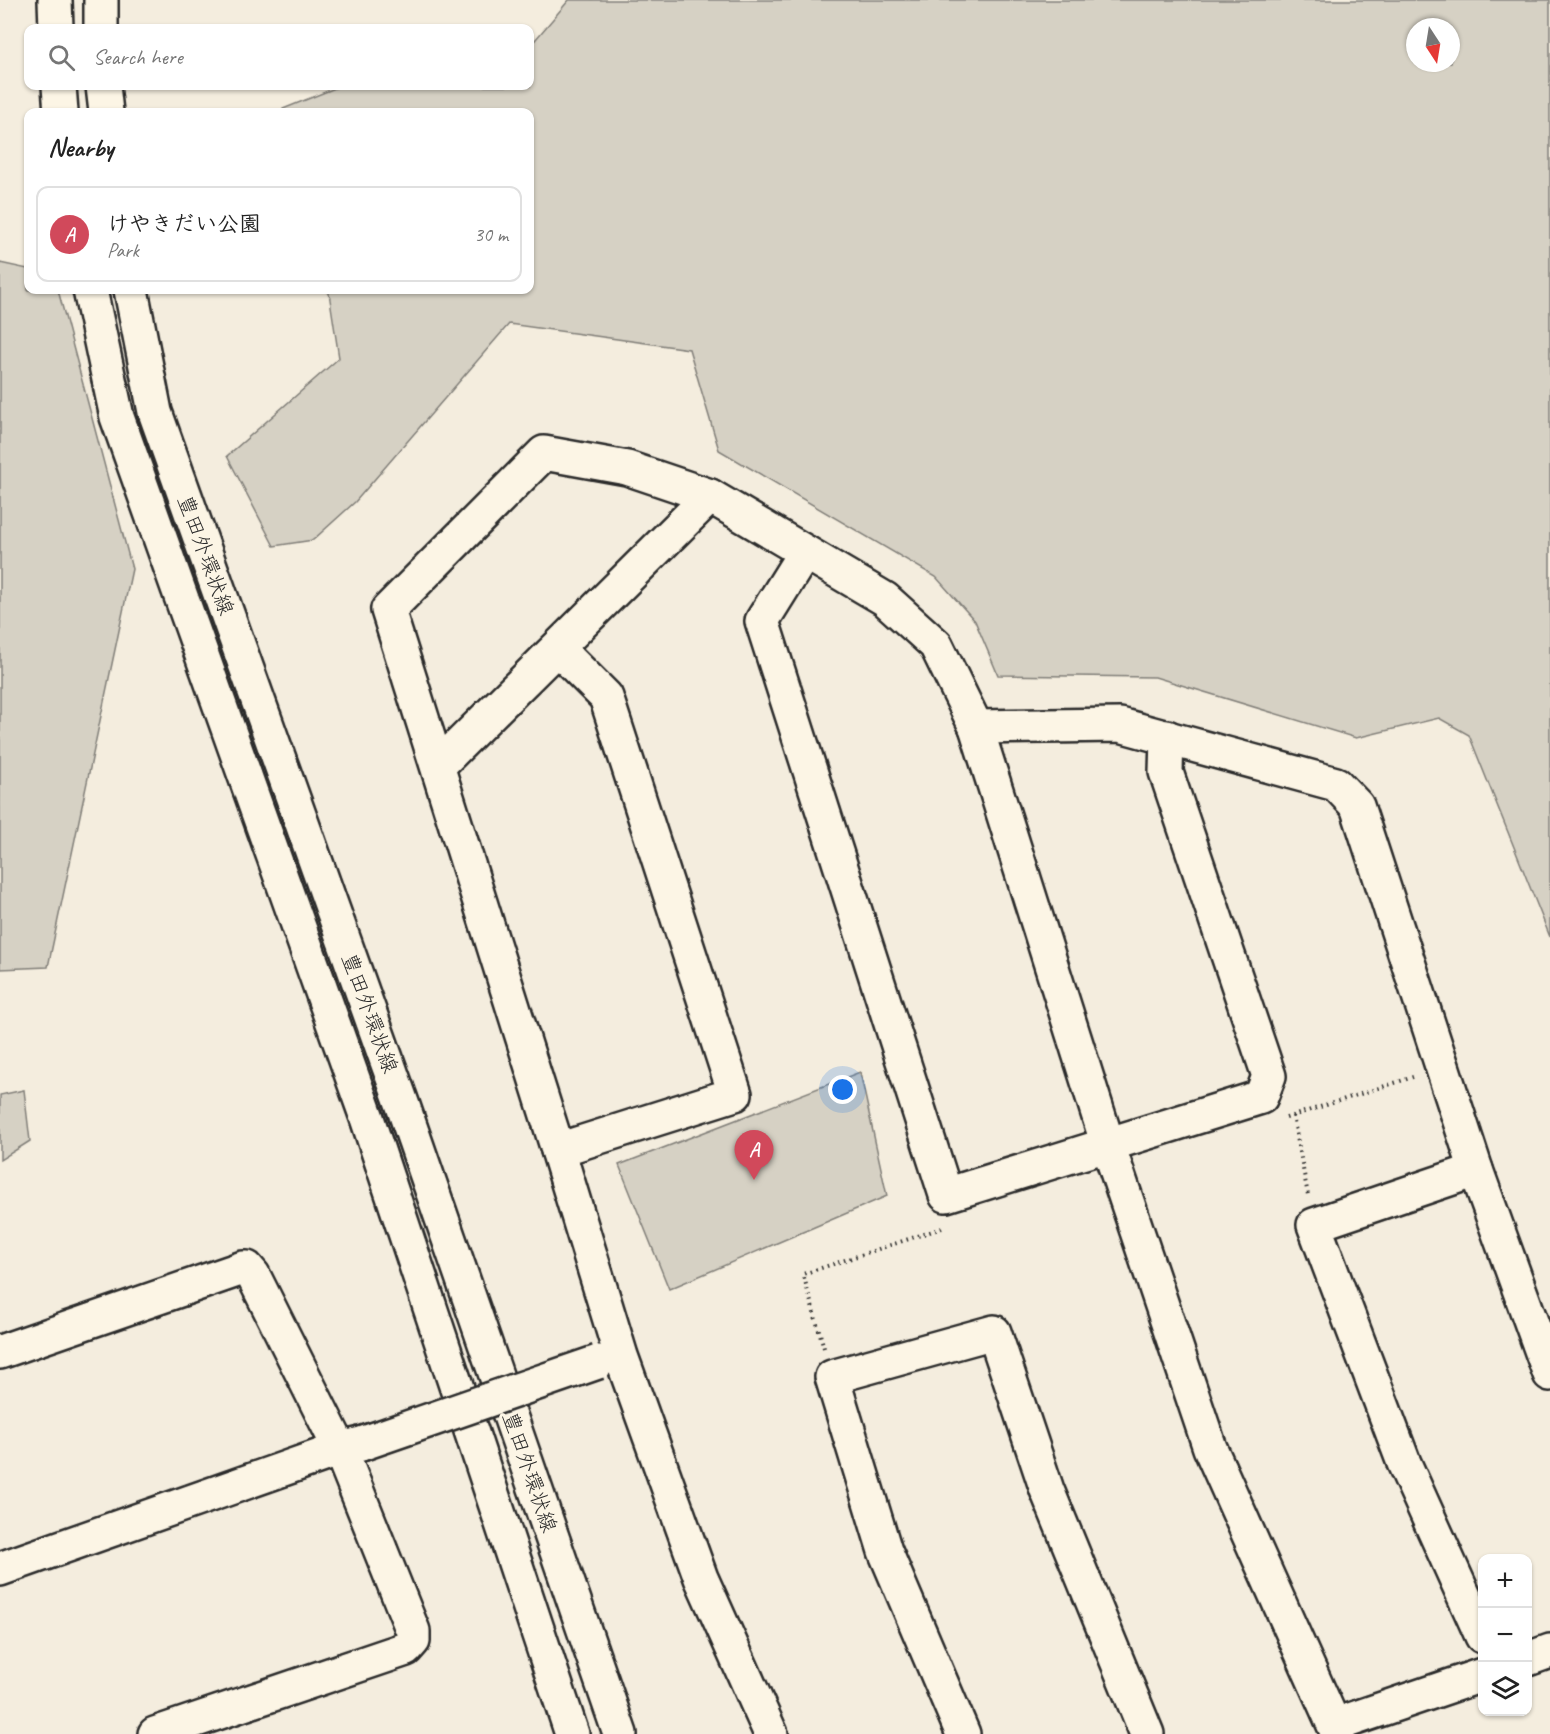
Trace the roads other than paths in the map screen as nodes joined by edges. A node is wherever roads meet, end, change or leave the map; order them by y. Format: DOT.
graph roads {
  1 [pos="55,0"];
  2 [pos="101,0"];
  3 [pos="56,24"];
  4 [pos="101,24"];
  5 [pos="59,90"];
  6 [pos="103,90"];
  7 [pos="61,108"];
  8 [pos="106,108"];
  9 [pos="91,294"];
  10 [pos="132,294"];
  11 [pos="710,496"];
  12 [pos="805,552"];
  13 [pos="558,649"];
  14 [pos="976,727"];
  15 [pos="1167,737"];
  16 [pos="438,766"];
  17 [pos="1108,1146"];
  18 [pos="558,1150"];
  19 [pos="1476,1170"];
  20 [pos="0,1352"];
  21 [pos="609,1359"];
  22 [pos="1550,1374"];
  23 [pos="351,1446"];
  24 [pos="0,1569"];
  25 [pos="1478,1627"];
  26 [pos="1550,1652"];
  27 [pos="1532,1657"];
  28 [pos="1478,1676"];
  29 [pos="1336,1729"];
  30 [pos="155,1734"];
  31 [pos="572,1734"];
  32 [pos="620,1734"];
  33 [pos="771,1734"];
  34 [pos="963,1734"];
  35 [pos="1148,1734"];
  1 -- 3 [label="street"];
  2 -- 4 [label="street"];
  5 -- 7 [label="street"];
  6 -- 8 [label="street"];
  9 -- 31 [label="street, 豊田外環状線"];
  10 -- 32 [label="street, 豊田外環状線"];
  11 -- 12 [label="street"];
  11 -- 13 [label="street"];
  11 -- 16 [label="street"];
  12 -- 14 [label="street"];
  12 -- 17 [label="street"];
  13 -- 16 [label="street"];
  13 -- 18 [label="street"];
  14 -- 15 [label="street"];
  14 -- 17 [label="street"];
  15 -- 17 [label="street"];
  15 -- 19 [label="street"];
  16 -- 18 [label="street"];
  17 -- 29 [label="street"];
  18 -- 21 [label="street"];
  19 -- 22 [label="street"];
  19 -- 25 [label="street"];
  20 -- 23 [label="street"];
  21 -- 23 [label="street, bridge"];
  21 -- 33 [label="street"];
  23 -- 24 [label="street"];
  23 -- 30 [label="street"];
  26 -- 27 [label="street"];
  28 -- 29 [label="street"];
  34 -- 35 [label="street"];
}
